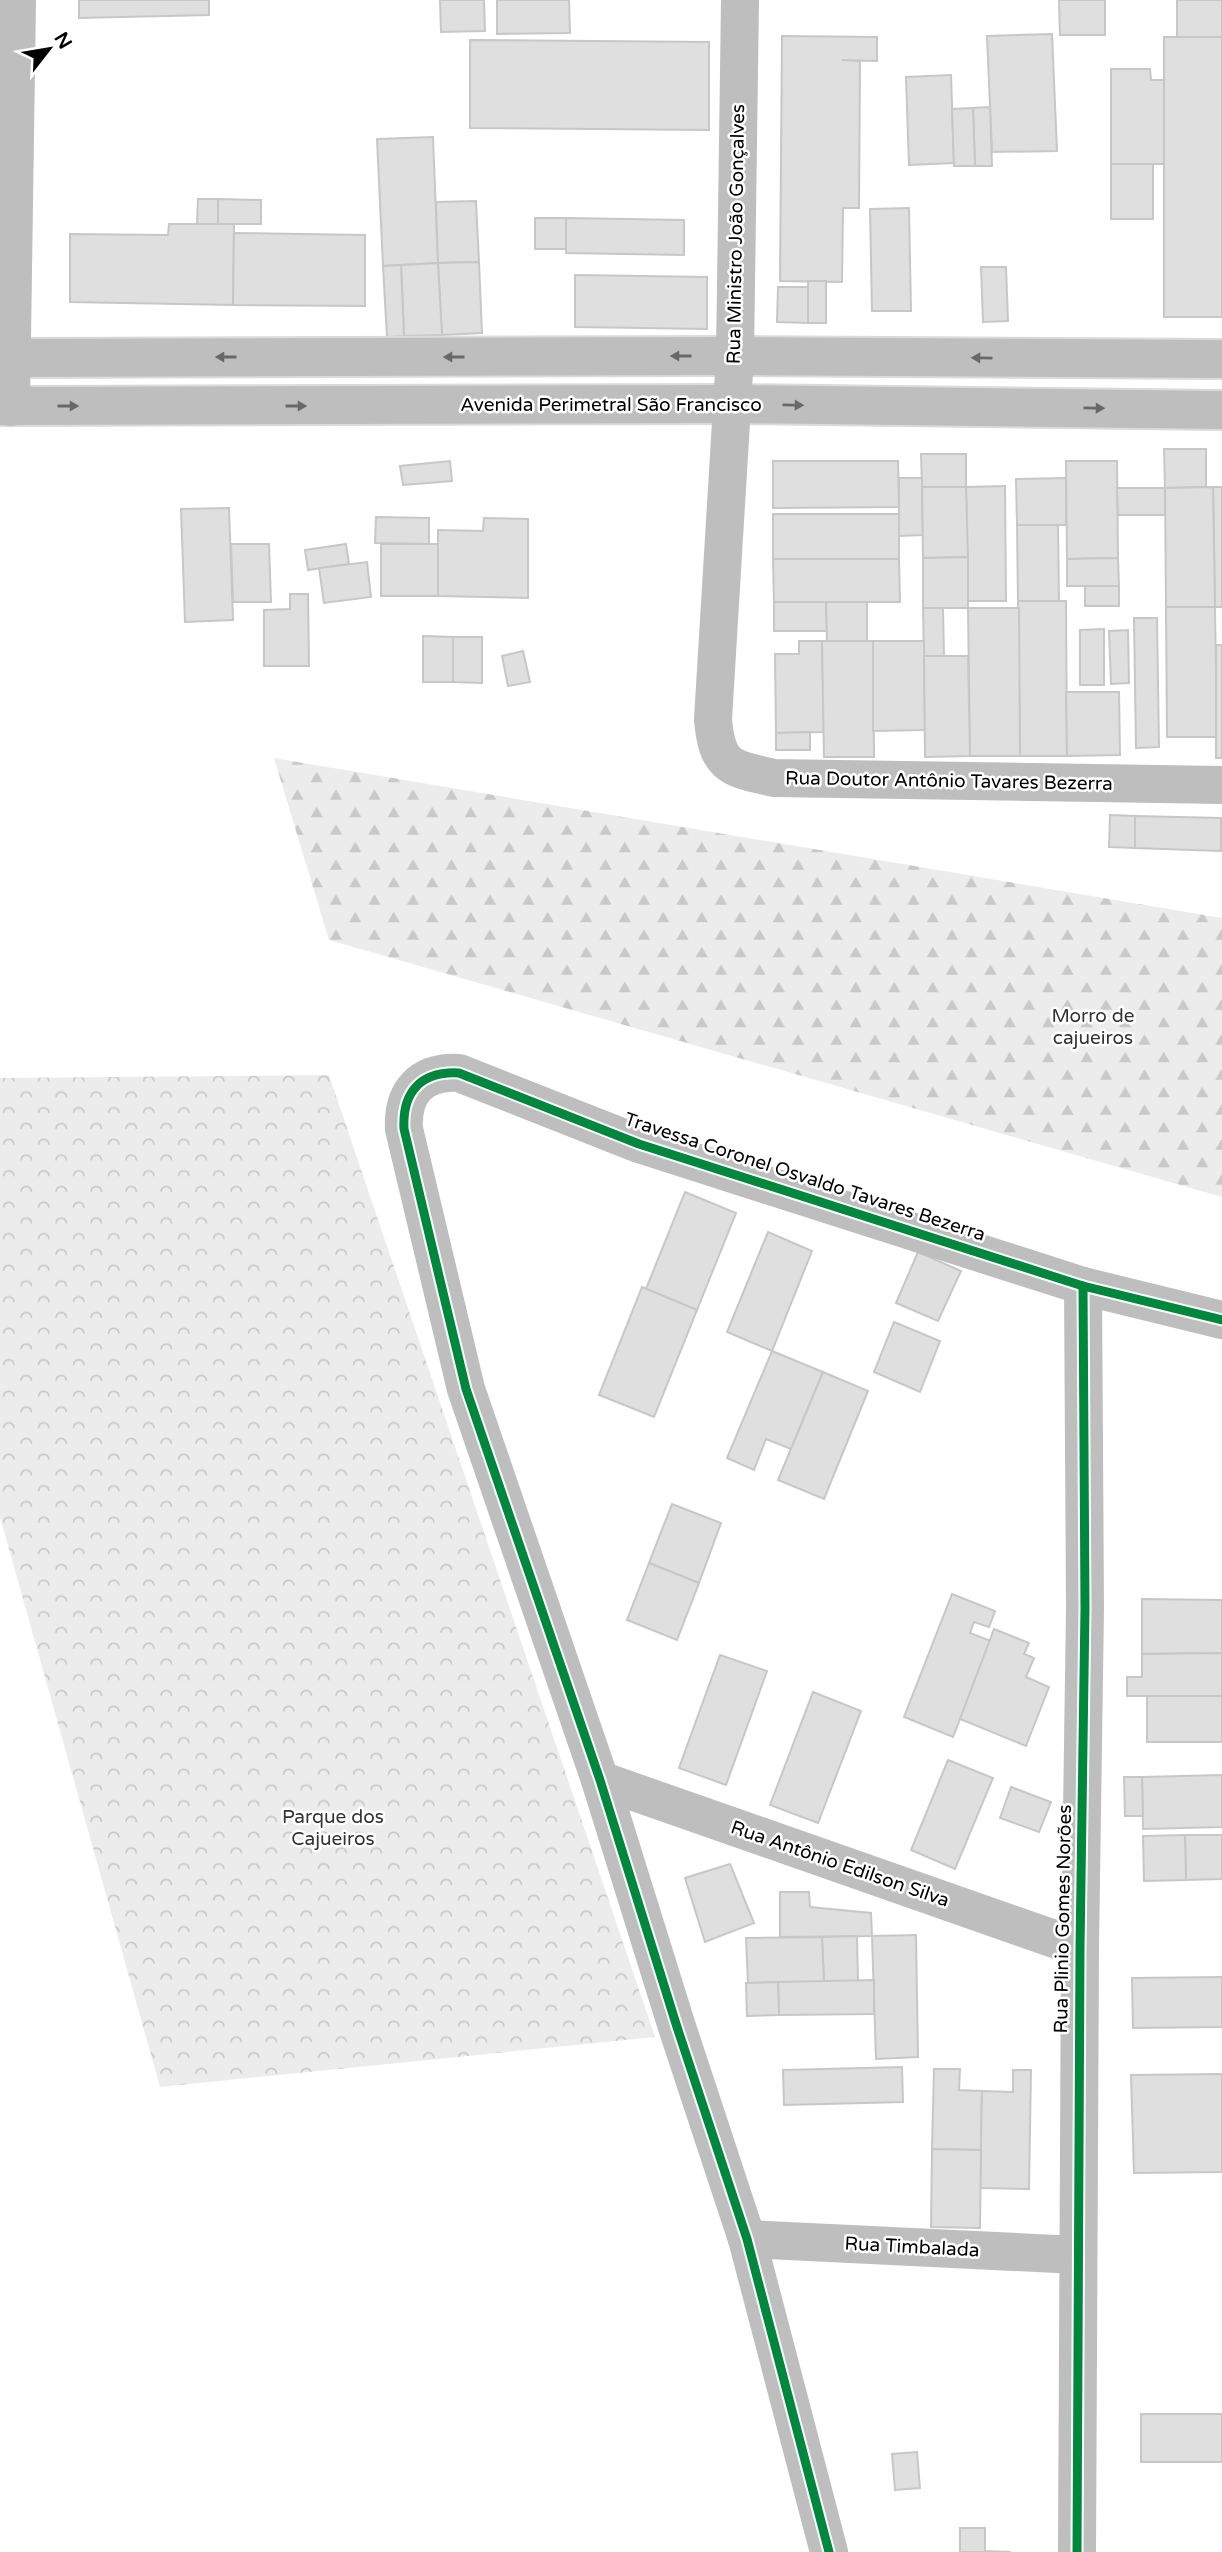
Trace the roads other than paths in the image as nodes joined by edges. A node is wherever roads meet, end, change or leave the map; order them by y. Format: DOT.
graph roads {
  1 [pos="18,0"];
  2 [pos="740,0"];
  3 [pos="735,356"];
  4 [pos="6,358"];
  5 [pos="1043,359"];
  6 [pos="1222,359"];
  7 [pos="732,404"];
  8 [pos="5,407"];
  9 [pos="1038,407"];
  10 [pos="1222,410"];
  11 [pos="713,719"];
  12 [pos="1222,785"];
  13 [pos="1083,1286"];
  14 [pos="1222,1320"];
  15 [pos="600,1780"];
  16 [pos="1080,1948"];
  17 [pos="747,2239"];
  18 [pos="1077,2255"];
  19 [pos="829,2552"];
  20 [pos="1077,2552"];
  1 -- 4 [label="street"];
  2 -- 3 [label="street, Rua Ministro João Gonçalves"];
  3 -- 4 [label="street, one-way"];
  5 -- 3 [label="street, one-way"];
  3 -- 7 [label="street, Rua Ministro João Gonçalves"];
  4 -- 8 [label="street"];
  5 -- 6 [label="street"];
  5 -- 9 [label="street"];
  8 -- 7 [label="street, Avenida Perimetral São Francisco, one-way"];
  7 -- 9 [label="street, Avenida Perimetral São Francisco, one-way"];
  7 -- 11 [label="street, Rua Ministro João Gonçalves"];
  9 -- 10 [label="street, Avenida Perimetral São Francisco, one-way"];
  11 -- 12 [label="street, Rua Doutor Antônio Tavares Bezerra"];
  13 -- 14 [label="street, Travessa Coronel Osvaldo Tavares Bezerra"];
  13 -- 15 [label="street, Travessa Coronel Osvaldo Tavares Bezerra"];
  13 -- 16 [label="street, Rua Plinio Gomes Norões"];
  15 -- 16 [label="street, Rua Antônio Edilson Silva"];
  15 -- 17 [label="street"];
  16 -- 18 [label="street, Rua Plinio Gomes Norões"];
  17 -- 18 [label="street, Rua Timbalada"];
  17 -- 19 [label="street"];
  18 -- 20 [label="street, Rua Plinio Gomes Norões"];
}
